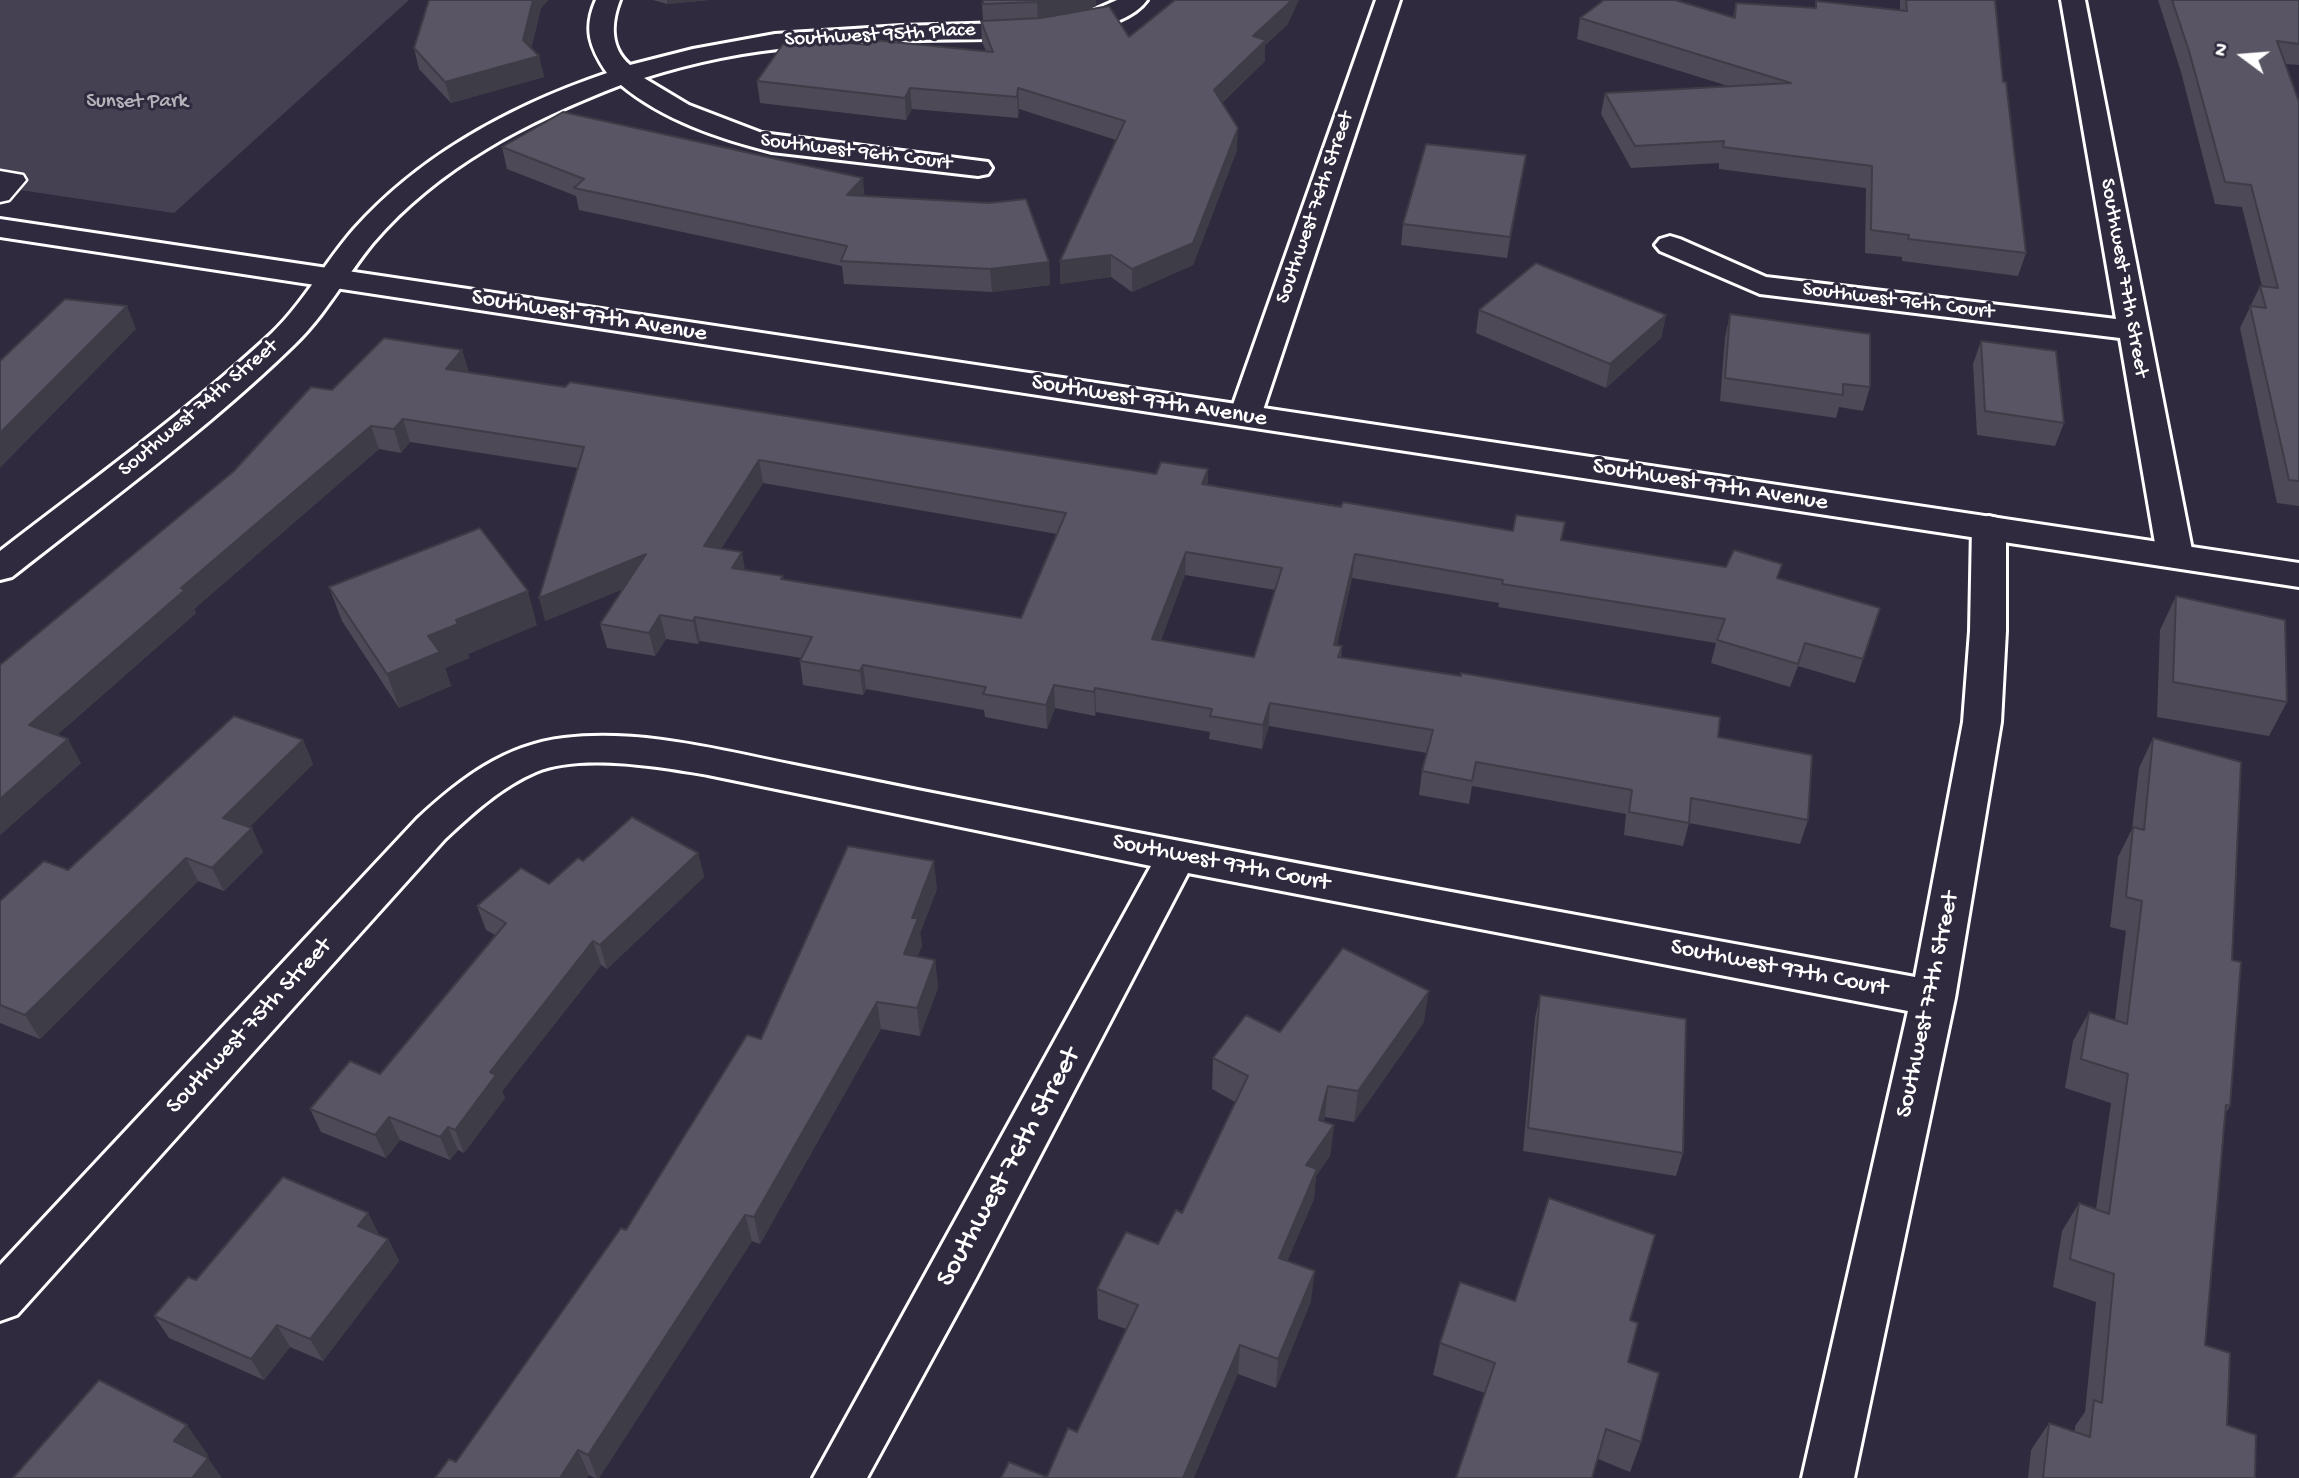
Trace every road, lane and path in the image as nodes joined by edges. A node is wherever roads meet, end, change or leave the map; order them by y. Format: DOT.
graph roads {
  1 [pos="608,0"];
  2 [pos="1135,0"];
  3 [pos="1388,0"];
  4 [pos="2073,0"];
  5 [pos="624,75"];
  6 [pos="978,168"];
  7 [pos="0,178"];
  8 [pos="0,195"];
  9 [pos="0,228"];
  10 [pos="1670,246"];
  11 [pos="331,278"];
  12 [pos="2133,330"];
  13 [pos="1245,416"];
  14 [pos="1989,527"];
  15 [pos="2175,555"];
  16 [pos="0,569"];
  17 [pos="2299,575"];
  18 [pos="510,765"];
  19 [pos="1177,856"];
  20 [pos="1933,998"];
  21 [pos="0,1299"];
  22 [pos="839,1478"];
  23 [pos="1828,1478"];
  1 -- 5 [label="street"];
  2 -- 5 [label="street, Southwest 95th Place"];
  3 -- 13 [label="street, Southwest 76th Street"];
  4 -- 12 [label="street, Southwest 77th Street"];
  5 -- 6 [label="street, Southwest 96th Court"];
  5 -- 11 [label="street, Southwest 74th Street"];
  7 -- 8 [label="lane"];
  9 -- 11 [label="street, Southwest 97th Avenue"];
  10 -- 12 [label="street, Southwest 96th Court"];
  11 -- 13 [label="street, Southwest 97th Avenue"];
  11 -- 16 [label="street, Southwest 74th Street"];
  12 -- 15 [label="street, Southwest 77th Street"];
  13 -- 14 [label="street, Southwest 97th Avenue"];
  14 -- 15 [label="street, Southwest 97th Avenue"];
  14 -- 20 [label="street, Southwest 77th Street"];
  15 -- 17 [label="street, Southwest 97th Avenue"];
  18 -- 19 [label="street, Southwest 97th Court"];
  18 -- 21 [label="street, Southwest 75th Street"];
  19 -- 20 [label="street, Southwest 97th Court"];
  19 -- 22 [label="street, Southwest 76th Street"];
  20 -- 23 [label="street, Southwest 77th Street"];
}
